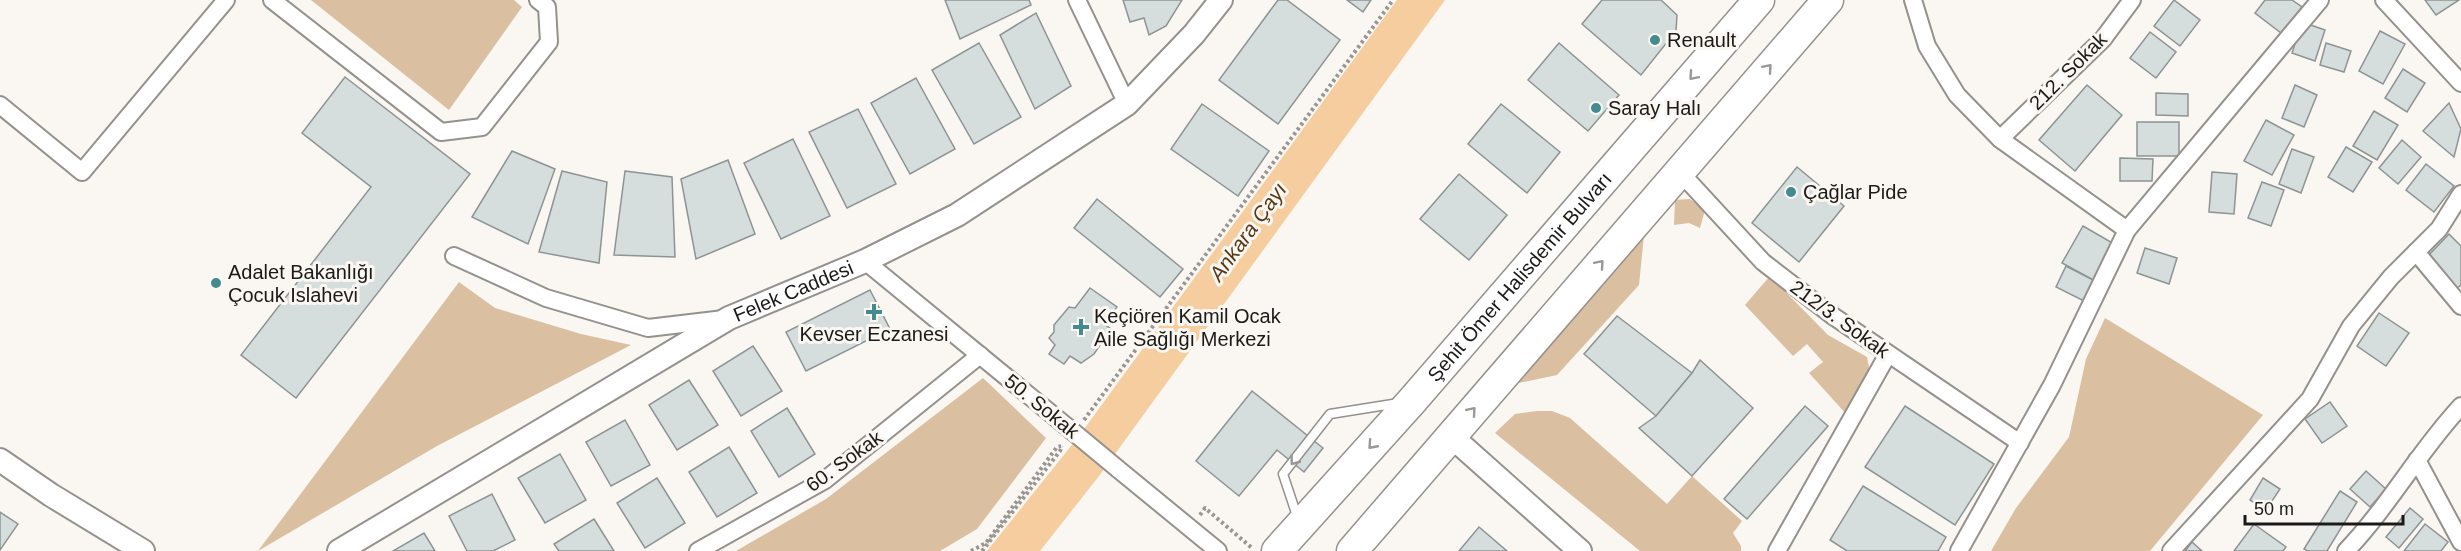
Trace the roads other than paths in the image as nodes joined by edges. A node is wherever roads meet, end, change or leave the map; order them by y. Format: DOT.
graph roads {
  1 [pos="226,0"];
  2 [pos="272,0"];
  3 [pos="538,0"];
  4 [pos="1077,0"];
  5 [pos="1221,0"];
  6 [pos="1759,0"];
  7 [pos="1828,0"];
  8 [pos="1913,0"];
  9 [pos="2132,0"];
  10 [pos="2320,0"];
  11 [pos="2384,0"];
  12 [pos="2459,77"];
  13 [pos="1127,104"];
  14 [pos="0,105"];
  15 [pos="2000,139"];
  16 [pos="1679,171"];
  17 [pos="2461,194"];
  18 [pos="2127,230"];
  19 [pos="2416,252"];
  20 [pos="454,256"];
  21 [pos="865,261"];
  22 [pos="2461,306"];
  23 [pos="729,318"];
  24 [pos="1888,354"];
  25 [pos="980,355"];
  26 [pos="1412,400"];
  27 [pos="2461,406"];
  28 [pos="1451,436"];
  29 [pos="2020,443"];
  30 [pos="0,460"];
  31 [pos="2418,460"];
  32 [pos="1300,525"];
  33 [pos="2461,542"];
  34 [pos="143,551"];
  35 [pos="339,551"];
  36 [pos="698,551"];
  37 [pos="1218,551"];
  38 [pos="1277,551"];
  39 [pos="1352,551"];
  40 [pos="1581,551"];
  41 [pos="1777,551"];
  42 [pos="1959,551"];
  43 [pos="2171,551"];
  44 [pos="2346,551"];
  1 -- 14 [label="street"];
  2 -- 3 [label="street"];
  4 -- 13 [label="street"];
  5 -- 13 [label="street, Felek Caddesi"];
  6 -- 26 [label="highway, Şehit Ömer Halisdemir Bulvarı, one-way"];
  16 -- 7 [label="highway, one-way"];
  8 -- 15 [label="street"];
  9 -- 15 [label="street, 212. Sokak"];
  10 -- 18 [label="street"];
  11 -- 12 [label="street"];
  13 -- 21 [label="street, Felek Caddesi"];
  15 -- 18 [label="street"];
  16 -- 24 [label="street, 212/3. Sokak"];
  28 -- 16 [label="highway, one-way"];
  17 -- 19 [label="street"];
  18 -- 29 [label="street"];
  19 -- 22 [label="street"];
  19 -- 43 [label="street"];
  20 -- 23 [label="street"];
  21 -- 23 [label="street, Felek Caddesi"];
  21 -- 25 [label="street, 50. Sokak"];
  23 -- 35 [label="street, Felek Caddesi"];
  24 -- 29 [label="street, 212/3. Sokak"];
  24 -- 41 [label="street"];
  25 -- 36 [label="street, 60. Sokak"];
  25 -- 37 [label="street, 50. Sokak, bridge"];
  26 -- 32 [label="highway, Şehit Ömer Halisdemir Bulvarı, one-way"];
  26 -- 32 [label="lane, one-way"];
  27 -- 31 [label="street"];
  28 -- 39 [label="highway"];
  28 -- 40 [label="street"];
  29 -- 42 [label="street"];
  30 -- 34 [label="street"];
  31 -- 33 [label="street"];
  31 -- 44 [label="street"];
  32 -- 38 [label="highway, Şehit Ömer Halisdemir Bulvarı"];
}
